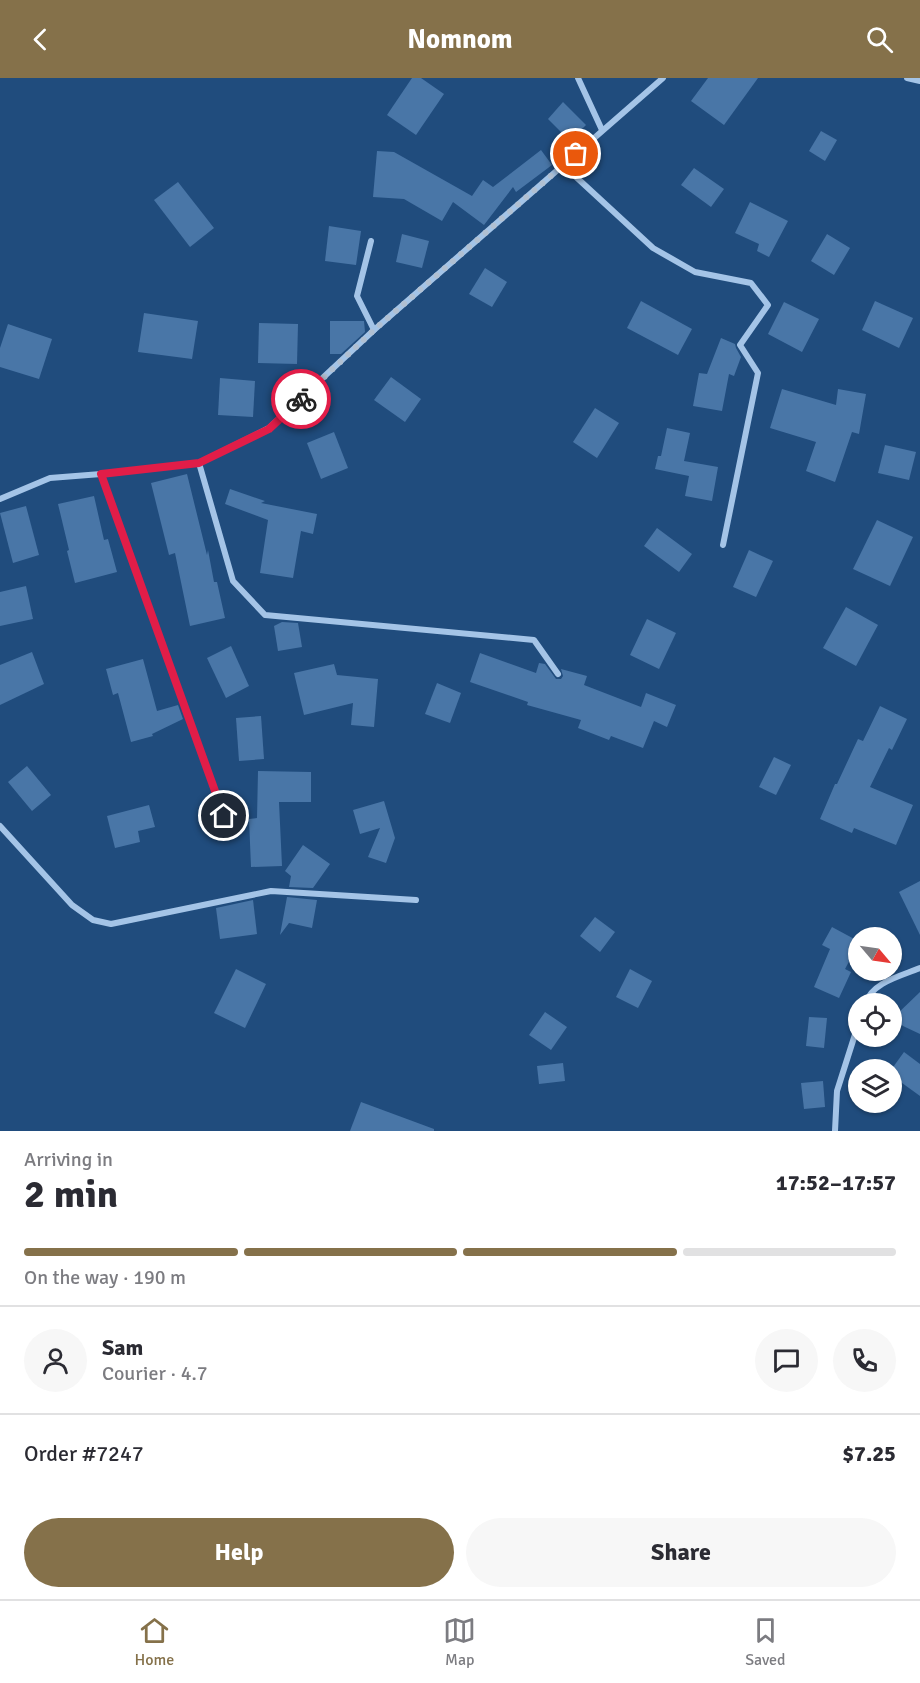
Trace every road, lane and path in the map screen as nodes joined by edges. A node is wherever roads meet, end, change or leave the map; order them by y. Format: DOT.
graph roads {
  1 [pos="578,78"];
  2 [pos="663,78"];
  3 [pos="907,78"];
  4 [pos="920,81"];
  5 [pos="602,130"];
  6 [pos="563,165"];
  7 [pos="371,241"];
  8 [pos="374,330"];
  9 [pos="199,463"];
  10 [pos="101,474"];
  11 [pos="0,499"];
  12 [pos="723,545"];
  13 [pos="558,674"];
  14 [pos="224,816"];
  15 [pos="0,826"];
  16 [pos="416,900"];
  17 [pos="920,968"];
  18 [pos="872,993"];
  19 [pos="851,1047"];
  20 [pos="835,1131"];
  1 -- 5 [label="street"];
  2 -- 5 [label="street"];
  3 -- 4 [label="street"];
  5 -- 6 [label="street"];
  6 -- 8 [label="street"];
  6 -- 12 [label="street"];
  7 -- 8 [label="street"];
  8 -- 9 [label="street"];
  9 -- 10 [label="street"];
  9 -- 13 [label="street"];
  10 -- 11 [label="street"];
  10 -- 14 [label="street"];
  15 -- 16 [label="street"];
  17 -- 18 [label="street"];
  19 -- 20 [label="street"];
}
